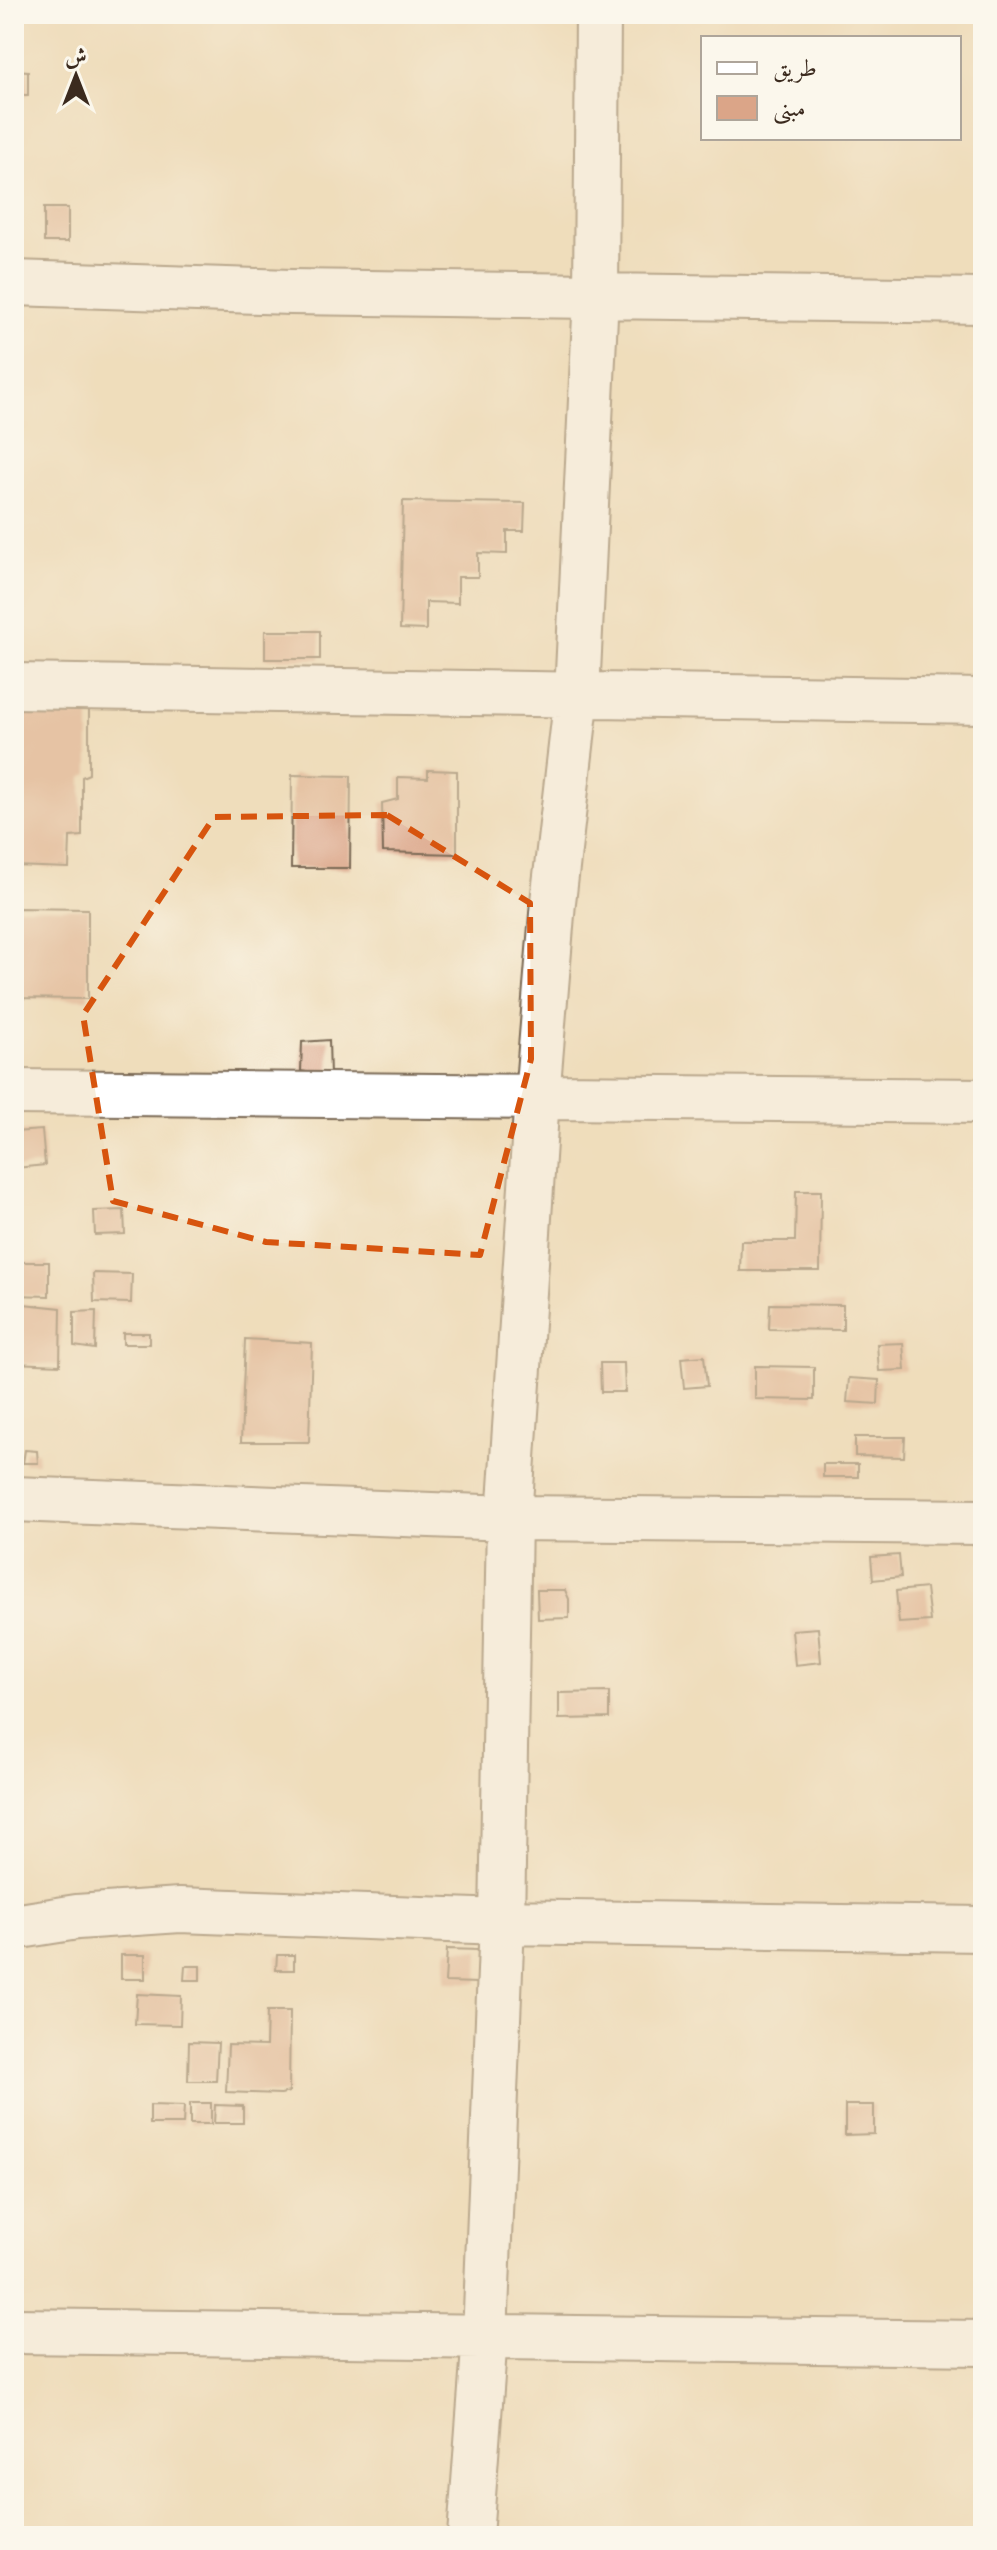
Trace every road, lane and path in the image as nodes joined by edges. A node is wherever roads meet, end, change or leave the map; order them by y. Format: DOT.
graph roads {
  1 [pos="598,14"];
  2 [pos="14,283"];
  3 [pos="596,295"];
  4 [pos="983,301"];
  5 [pos="14,686"];
  6 [pos="577,694"];
  7 [pos="983,701"];
  8 [pos="14,1092"];
  9 [pos="537,1097"];
  10 [pos="983,1101"];
  11 [pos="14,1499"];
  12 [pos="509,1518"];
  13 [pos="983,1522"];
  14 [pos="502,1922"];
  15 [pos="14,1927"];
  16 [pos="983,1929"];
  17 [pos="14,2331"];
  18 [pos="485,2336"];
  19 [pos="983,2343"];
  20 [pos="470,2536"];
  1 -- 3 [label="street"];
  2 -- 3 [label="street"];
  3 -- 4 [label="street"];
  3 -- 6 [label="street"];
  5 -- 6 [label="street"];
  6 -- 7 [label="street"];
  6 -- 9 [label="street"];
  8 -- 9 [label="street"];
  9 -- 10 [label="street"];
  9 -- 12 [label="street"];
  11 -- 12 [label="street"];
  12 -- 13 [label="street"];
  12 -- 14 [label="street"];
  14 -- 15 [label="street"];
  14 -- 16 [label="street"];
  14 -- 18 [label="street"];
  17 -- 18 [label="street"];
  18 -- 19 [label="street"];
  18 -- 20 [label="street"];
}
